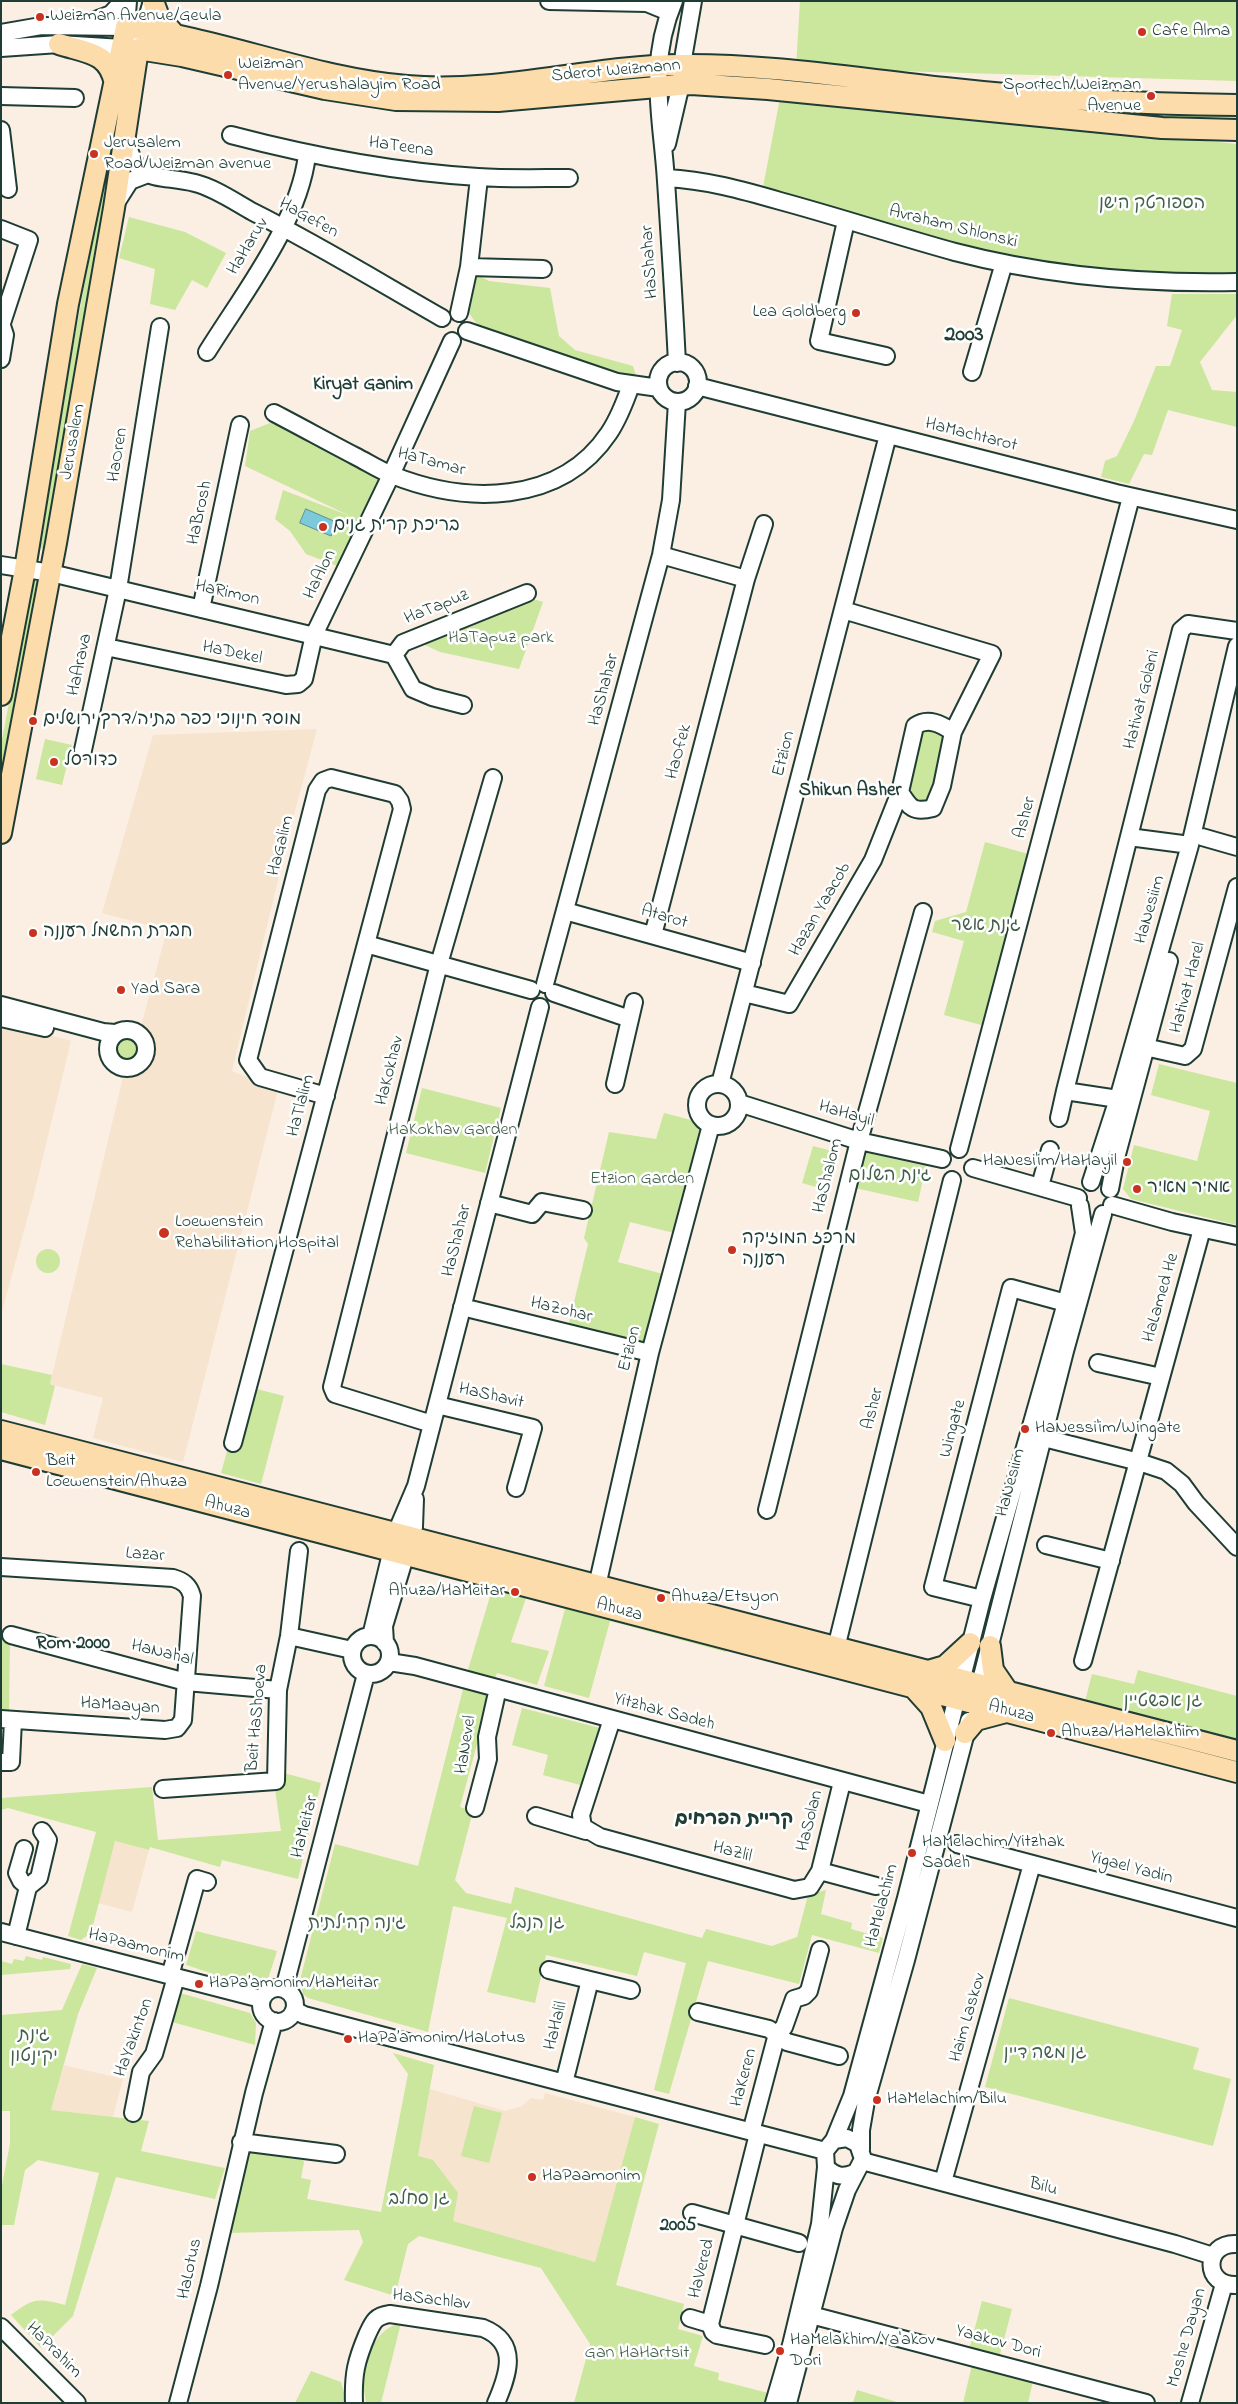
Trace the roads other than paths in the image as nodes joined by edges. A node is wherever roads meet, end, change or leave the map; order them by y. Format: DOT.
graph roads {
  1 [pos="123,1"];
  2 [pos="128,1"];
  3 [pos="153,1"];
  4 [pos="549,1"];
  5 [pos="694,1"];
  6 [pos="672,6"];
  7 [pos="73,26"];
  8 [pos="135,28"];
  9 [pos="1,33"];
  10 [pos="175,35"];
  11 [pos="59,44"];
  12 [pos="1,48"];
  13 [pos="130,48"];
  14 [pos="182,56"];
  15 [pos="682,75"];
  16 [pos="657,76"];
  17 [pos="115,84"];
  18 [pos="1,96"];
  19 [pos="75,98"];
  20 [pos="1237,105"];
  21 [pos="129,114"];
  22 [pos="1,130"];
  23 [pos="1237,130"];
  24 [pos="126,134"];
  25 [pos="231,136"];
  26 [pos="307,155"];
  27 [pos="664,159"];
  28 [pos="148,174"];
  29 [pos="479,178"];
  30 [pos="569,178"];
  31 [pos="666,178"];
  32 [pos="8,189"];
  33 [pos="114,208"];
  34 [pos="846,221"];
  35 [pos="285,228"];
  36 [pos="1,229"];
  37 [pos="1004,263"];
  38 [pos="469,267"];
  39 [pos="543,268"];
  40 [pos="1237,282"];
  41 [pos="459,313"];
  42 [pos="442,318"];
  43 [pos="2,323"];
  44 [pos="160,327"];
  45 [pos="467,331"];
  46 [pos="452,341"];
  47 [pos="207,352"];
  48 [pos="886,356"];
  49 [pos="1,359"];
  50 [pos="678,363"];
  51 [pos="972,372"];
  52 [pos="631,385"];
  53 [pos="697,386"];
  54 [pos="659,388"];
  55 [pos="678,402"];
  56 [pos="274,413"];
  57 [pos="240,425"];
  58 [pos="888,435"];
  59 [pos="391,475"];
  60 [pos="1131,497"];
  61 [pos="1237,520"];
  62 [pos="764,524"];
  63 [pos="661,555"];
  64 [pos="1,565"];
  65 [pos="26,569"];
  66 [pos="50,573"];
  67 [pos="746,579"];
  68 [pos="118,589"];
  69 [pos="528,593"];
  70 [pos="202,609"];
  71 [pos="843,610"];
  72 [pos="1237,631"];
  73 [pos="314,635"];
  74 [pos="1237,646"];
  75 [pos="106,648"];
  76 [pos="394,654"];
  77 [pos="1,695"];
  78 [pos="1237,696"];
  79 [pos="462,705"];
  80 [pos="953,732"];
  81 [pos="83,750"];
  82 [pos="493,778"];
  83 [pos="900,792"];
  84 [pos="1,833"];
  85 [pos="1129,837"];
  86 [pos="1196,841"];
  87 [pos="1237,848"];
  88 [pos="1237,887"];
  89 [pos="565,911"];
  90 [pos="923,912"];
  91 [pos="653,935"];
  92 [pos="366,944"];
  93 [pos="752,963"];
  94 [pos="439,964"];
  95 [pos="543,989"];
  96 [pos="744,993"];
  97 [pos="634,1002"];
  98 [pos="1,1005"];
  99 [pos="1,1018"];
  100 [pos="630,1018"];
  101 [pos="115,1033"];
  102 [pos="1145,1047"];
  103 [pos="108,1050"];
  104 [pos="615,1084"];
  105 [pos="720,1084"];
  106 [pos="1065,1091"];
  107 [pos="326,1096"];
  108 [pos="1118,1099"];
  109 [pos="739,1103"];
  110 [pos="1059,1118"];
  111 [pos="711,1125"];
  112 [pos="859,1141"];
  113 [pos="959,1149"];
  114 [pos="1050,1150"];
  115 [pos="942,1159"];
  116 [pos="973,1168"];
  117 [pos="952,1180"];
  118 [pos="1091,1182"];
  119 [pos="1040,1186"];
  120 [pos="1079,1202"];
  121 [pos="489,1203"];
  122 [pos="1109,1203"];
  123 [pos="583,1210"];
  124 [pos="1202,1229"];
  125 [pos="1237,1236"];
  126 [pos="1066,1304"];
  127 [pos="462,1307"];
  128 [pos="650,1354"];
  129 [pos="1098,1364"];
  130 [pos="1161,1377"];
  131 [pos="437,1405"];
  132 [pos="432,1424"];
  133 [pos="1044,1438"];
  134 [pos="7,1442"];
  135 [pos="233,1443"];
  136 [pos="1139,1462"];
  137 [pos="516,1488"];
  138 [pos="767,1510"];
  139 [pos="402,1544"];
  140 [pos="1046,1545"];
  141 [pos="1237,1547"];
  142 [pos="299,1551"];
  143 [pos="1111,1561"];
  144 [pos="1,1567"];
  145 [pos="597,1586"];
  146 [pos="982,1599"];
  147 [pos="11,1635"];
  148 [pos="289,1636"];
  149 [pos="378,1639"];
  150 [pos="980,1645"];
  151 [pos="836,1648"];
  152 [pos="352,1650"];
  153 [pos="1083,1661"];
  154 [pos="389,1662"];
  155 [pos="928,1671"];
  156 [pos="366,1674"];
  157 [pos="186,1682"];
  158 [pos="913,1687"];
  159 [pos="498,1688"];
  160 [pos="278,1690"];
  161 [pos="968,1692"];
  162 [pos="1008,1702"];
  163 [pos="612,1719"];
  164 [pos="7,1720"];
  165 [pos="965,1733"];
  166 [pos="945,1741"];
  167 [pos="1237,1751"];
  168 [pos="1,1762"];
  169 [pos="1237,1772"];
  170 [pos="842,1782"];
  171 [pos="163,1789"];
  172 [pos="929,1804"];
  173 [pos="475,1808"];
  174 [pos="536,1816"];
  175 [pos="586,1830"];
  176 [pos="42,1831"];
  177 [pos="957,1844"];
  178 [pos="24,1849"];
  179 [pos="1032,1864"];
  180 [pos="820,1871"];
  181 [pos="207,1882"];
  182 [pos="28,1886"];
  183 [pos="876,1886"];
  184 [pos="810,1887"];
  185 [pos="1237,1918"];
  186 [pos="8,1934"];
  187 [pos="820,1950"];
  188 [pos="549,1970"];
  189 [pos="173,1976"];
  190 [pos="590,1980"];
  191 [pos="284,1989"];
  192 [pos="631,1990"];
  193 [pos="261,1999"];
  194 [pos="294,2010"];
  195 [pos="698,2012"];
  196 [pos="274,2021"];
  197 [pos="777,2034"];
  198 [pos="839,2056"];
  199 [pos="564,2083"];
  200 [pos="133,2113"];
  201 [pos="754,2133"];
  202 [pos="242,2142"];
  203 [pos="829,2145"];
  204 [pos="336,2154"];
  205 [pos="859,2162"];
  206 [pos="826,2167"];
  207 [pos="943,2182"];
  208 [pos="692,2213"];
  209 [pos="735,2225"];
  210 [pos="799,2243"];
  211 [pos="1237,2243"];
  212 [pos="1213,2256"];
  213 [pos="1230,2284"];
  214 [pos="811,2315"];
  215 [pos="690,2318"];
  216 [pos="710,2324"];
  217 [pos="1,2327"];
  218 [pos="765,2345"];
  219 [pos="77,2403"];
  220 [pos="178,2403"];
  221 [pos="354,2403"];
  222 [pos="496,2403"];
  223 [pos="774,2403"];
  224 [pos="788,2403"];
  225 [pos="1146,2403"];
  226 [pos="1190,2403"];
  1 -- 7 [label="street"];
  2 -- 8 [label="street"];
  3 -- 8 [label="street"];
  3 -- 10 [label="main road"];
  4 -- 6 [label="street"];
  5 -- 15 [label="street, HaShahar"];
  6 -- 16 [label="street, HaShahar"];
  7 -- 8 [label="street, Sderot Weizmann"];
  7 -- 9 [label="street, Sderot Weizmann"];
  8 -- 10 [label="main road, Sderot Weizmann"];
  8 -- 13 [label="main road, Jerusalem"];
  10 -- 16 [label="main road, Sderot Weizmann"];
  11 -- 12 [label="street, Sderot Weizmann"];
  11 -- 13 [label="street, Sderot Weizmann"];
  11 -- 17 [label="main road"];
  13 -- 14 [label="main road, Sderot Weizmann"];
  13 -- 17 [label="main road, Jerusalem"];
  13 -- 21 [label="main road, Jerusalem"];
  14 -- 16 [label="main road, Sderot Weizmann"];
  14 -- 21 [label="main road"];
  15 -- 16 [label="main road, Sderot Weizmann"];
  15 -- 20 [label="main road, Sderot Weizmann"];
  15 -- 23 [label="main road, Sderot Weizmann"];
  15 -- 27 [label="street, HaShahar"];
  16 -- 27 [label="street, HaShahar"];
  17 -- 65 [label="main road, Jerusalem"];
  18 -- 19 [label="street"];
  21 -- 24 [label="main road, Jerusalem"];
  22 -- 32 [label="street"];
  24 -- 28 [label="street"];
  24 -- 33 [label="main road, Jerusalem"];
  25 -- 26 [label="street, HaTeena"];
  26 -- 29 [label="street, HaTeena"];
  26 -- 35 [label="street, HaHaruv"];
  27 -- 31 [label="street, HaShahar"];
  28 -- 33 [label="street"];
  28 -- 35 [label="street, HaGefen"];
  29 -- 30 [label="street, HaTeena"];
  29 -- 38 [label="street"];
  31 -- 34 [label="street, Avraham Shlonski"];
  31 -- 50 [label="street, HaShahar"];
  33 -- 66 [label="main road, Jerusalem"];
  34 -- 37 [label="street, Avraham Shlonski"];
  34 -- 48 [label="street"];
  35 -- 42 [label="street, HaGefen"];
  35 -- 47 [label="street, HaHaruv"];
  36 -- 43 [label="street"];
  37 -- 40 [label="street, Avraham Shlonski"];
  37 -- 51 [label="street"];
  38 -- 39 [label="street"];
  38 -- 41 [label="street"];
  41 -- 42 [label="street"];
  41 -- 45 [label="street"];
  42 -- 46 [label="street"];
  43 -- 49 [label="street"];
  44 -- 68 [label="street, HaOren"];
  45 -- 46 [label="street"];
  45 -- 52 [label="street"];
  46 -- 59 [label="street, HaAlon"];
  50 -- 53 [label="street"];
  50 -- 54 [label="street"];
  52 -- 54 [label="street"];
  52 -- 59 [label="street, HaTamar"];
  53 -- 55 [label="street"];
  53 -- 58 [label="street, HaMachtarot"];
  54 -- 55 [label="street"];
  55 -- 63 [label="street, HaShahar"];
  56 -- 59 [label="street, HaTamar"];
  57 -- 70 [label="street, HaBrosh"];
  58 -- 60 [label="street, HaMachtarot"];
  58 -- 71 [label="street, Etzion"];
  59 -- 73 [label="street, HaAlon"];
  60 -- 61 [label="street, HaMachtarot"];
  60 -- 113 [label="street, Asher"];
  62 -- 67 [label="street, HaOfek"];
  63 -- 67 [label="street"];
  63 -- 89 [label="street, HaShahar"];
  64 -- 65 [label="street, HaRimon"];
  65 -- 66 [label="street, HaRimon"];
  65 -- 77 [label="main road, Jerusalem"];
  66 -- 68 [label="street, HaRimon"];
  66 -- 84 [label="main road, Jerusalem"];
  67 -- 91 [label="street, HaOfek"];
  68 -- 70 [label="street, HaRimon"];
  68 -- 75 [label="street, HaArava"];
  69 -- 76 [label="street, HaTapuz"];
  70 -- 73 [label="street, HaRimon"];
  71 -- 80 [label="street"];
  71 -- 93 [label="street, Etzion"];
  72 -- 85 [label="street, Hativat Golani"];
  73 -- 75 [label="street, HaDekel"];
  73 -- 76 [label="street, HaRimon"];
  74 -- 86 [label="street, HaNesiim"];
  75 -- 81 [label="street, HaArava"];
  76 -- 79 [label="street"];
  78 -- 86 [label="street, HaNesiim"];
  80 -- 83 [label="street"];
  80 -- 83 [label="street"];
  82 -- 94 [label="street, HaKokhav"];
  83 -- 96 [label="street, Hazan Yaacob"];
  85 -- 86 [label="street"];
  85 -- 106 [label="street, Hativat Golani"];
  86 -- 87 [label="street"];
  86 -- 102 [label="street, HaNesiim"];
  86 -- 108 [label="street, HaNesiim"];
  88 -- 102 [label="street, Hativat Harel"];
  89 -- 91 [label="street, Atarot"];
  89 -- 95 [label="street, HaShahar"];
  90 -- 112 [label="street, HaShalom"];
  91 -- 93 [label="street, Atarot"];
  92 -- 94 [label="street"];
  92 -- 107 [label="street, HaTlalim"];
  92 -- 107 [label="street, HaGalim"];
  93 -- 96 [label="street, Etzion"];
  94 -- 95 [label="street"];
  94 -- 132 [label="street, HaKokhav"];
  95 -- 100 [label="street"];
  95 -- 121 [label="street, HaShahar"];
  96 -- 105 [label="street, Etzion"];
  97 -- 100 [label="street"];
  98 -- 101 [label="street"];
  99 -- 103 [label="street"];
  100 -- 104 [label="street"];
  101 -- 103 [label="street"];
  101 -- 103 [label="street"];
  102 -- 122 [label="street, HaNesiim"];
  105 -- 109 [label="street"];
  105 -- 111 [label="street"];
  106 -- 108 [label="street"];
  106 -- 110 [label="street, Hativat Golani"];
  107 -- 135 [label="street, HaTlalim"];
  108 -- 118 [label="street, HaNesiim"];
  109 -- 111 [label="street"];
  109 -- 112 [label="street, HaHayil"];
  111 -- 128 [label="street, Etzion"];
  112 -- 115 [label="street, HaHayil"];
  112 -- 138 [label="street, HaShalom"];
  113 -- 115 [label="street"];
  113 -- 116 [label="street"];
  114 -- 119 [label="street"];
  115 -- 117 [label="street"];
  116 -- 117 [label="street"];
  116 -- 119 [label="street"];
  117 -- 151 [label="street, Asher"];
  118 -- 120 [label="street"];
  118 -- 122 [label="street"];
  119 -- 120 [label="street"];
  120 -- 122 [label="street"];
  120 -- 126 [label="street, HaNesiim"];
  121 -- 123 [label="street"];
  121 -- 127 [label="street, HaShahar"];
  122 -- 124 [label="street"];
  122 -- 133 [label="street, HaNesiim"];
  124 -- 125 [label="street"];
  124 -- 130 [label="street, HaLamed He"];
  126 -- 146 [label="street, HaNesiim"];
  126 -- 146 [label="street, Wingate"];
  127 -- 128 [label="street, HaZohar"];
  127 -- 131 [label="street, HaShahar"];
  128 -- 145 [label="street, Etzion"];
  129 -- 130 [label="street"];
  130 -- 136 [label="street, HaLamed He"];
  131 -- 132 [label="street, HaShahar"];
  131 -- 137 [label="street, HaShavit"];
  132 -- 139 [label="street, HaShahar"];
  133 -- 136 [label="street"];
  133 -- 150 [label="street, HaNesiim"];
  134 -- 139 [label="main road, Ahuza"];
  136 -- 141 [label="street"];
  136 -- 143 [label="street, HaLamed He"];
  139 -- 145 [label="main road, Ahuza"];
  139 -- 149 [label="street"];
  139 -- 158 [label="main road, Ahuza"];
  140 -- 143 [label="street"];
  142 -- 148 [label="street, Beit HaShoeva"];
  143 -- 153 [label="street, HaLamed He"];
  144 -- 157 [label="street, Lazar"];
  145 -- 151 [label="main road, Ahuza"];
  146 -- 150 [label="street, HaNesiim"];
  147 -- 157 [label="street, HaNahal"];
  148 -- 152 [label="street"];
  148 -- 160 [label="street, Beit HaShoeva"];
  149 -- 152 [label="street"];
  149 -- 154 [label="street"];
  150 -- 155 [label="main road"];
  150 -- 161 [label="street, HaNesiim"];
  150 -- 162 [label="main road"];
  151 -- 155 [label="main road, Ahuza"];
  152 -- 156 [label="street"];
  154 -- 156 [label="street"];
  154 -- 159 [label="street, Yitzhak Sadeh"];
  155 -- 161 [label="main road, Ahuza"];
  156 -- 191 [label="street, HaMeitar"];
  157 -- 160 [label="street, HaNahal"];
  157 -- 164 [label="street, HaMaayan"];
  158 -- 161 [label="main road, Ahuza"];
  158 -- 166 [label="main road"];
  159 -- 163 [label="street, Yitzhak Sadeh"];
  159 -- 173 [label="street, HaNevel"];
  160 -- 171 [label="street, Beit HaShoeva"];
  161 -- 162 [label="main road, Ahuza"];
  161 -- 165 [label="street, HaMelachim"];
  161 -- 166 [label="street, HaMelachim"];
  162 -- 165 [label="main road"];
  162 -- 167 [label="main road, Ahuza"];
  162 -- 169 [label="main road, Ahuza"];
  163 -- 170 [label="street, Yitzhak Sadeh"];
  163 -- 175 [label="street"];
  164 -- 168 [label="street, HaMaayan"];
  165 -- 205 [label="street, HaMelachim"];
  166 -- 172 [label="street, HaMelachim"];
  170 -- 172 [label="street, Yitzhak Sadeh"];
  170 -- 180 [label="street, HaSolan"];
  172 -- 203 [label="street, HaMelachim"];
  174 -- 175 [label="street, HaZlil"];
  175 -- 184 [label="street, HaZlil"];
  176 -- 182 [label="street"];
  177 -- 179 [label="street, Yigael Yadin"];
  178 -- 182 [label="street"];
  179 -- 185 [label="street, Yigael Yadin"];
  179 -- 207 [label="street, Haim Laskov"];
  180 -- 183 [label="street, HaSolan"];
  180 -- 184 [label="street, HaSolan"];
  181 -- 189 [label="street, HaYakinton"];
  182 -- 186 [label="street"];
  186 -- 189 [label="street, HaPaamonim"];
  187 -- 197 [label="street, HaKeren"];
  188 -- 190 [label="street"];
  189 -- 193 [label="street, HaPaamonim"];
  189 -- 200 [label="street, HaYakinton"];
  190 -- 192 [label="street"];
  190 -- 199 [label="street, HaHalil"];
  191 -- 193 [label="street"];
  191 -- 194 [label="street"];
  193 -- 196 [label="street"];
  194 -- 196 [label="street"];
  194 -- 199 [label="street"];
  195 -- 197 [label="street, HaKeren"];
  196 -- 202 [label="street, HaLotus"];
  197 -- 198 [label="street, HaKeren"];
  197 -- 201 [label="street, HaKeren"];
  199 -- 201 [label="street"];
  201 -- 203 [label="street"];
  201 -- 209 [label="street, HaVered"];
  202 -- 204 [label="street"];
  202 -- 220 [label="street, HaLotus"];
  203 -- 205 [label="street"];
  203 -- 206 [label="street"];
  205 -- 206 [label="street"];
  205 -- 207 [label="street, Bilu"];
  205 -- 214 [label="street, HaMelachim"];
  206 -- 223 [label="street"];
  207 -- 212 [label="street, Bilu"];
  208 -- 209 [label="street, HaVered"];
  209 -- 210 [label="street, HaVered"];
  209 -- 216 [label="street, HaVered"];
  211 -- 212 [label="street"];
  212 -- 213 [label="street"];
  213 -- 226 [label="street, Moshe Dayan"];
  214 -- 224 [label="street, HaMelachim"];
  214 -- 225 [label="street, Yaakov Dori"];
  215 -- 216 [label="street, HaVered"];
  216 -- 218 [label="street, HaVered"];
  217 -- 219 [label="street, HaPrahim"];
  221 -- 222 [label="street, HaSachlav"];
}
